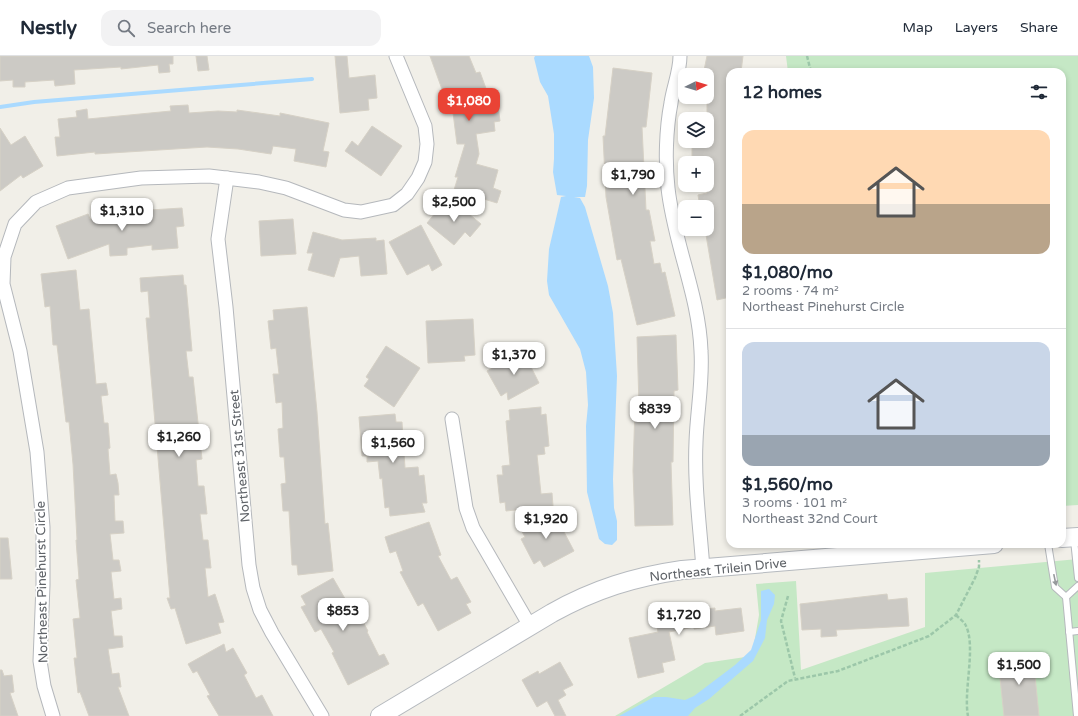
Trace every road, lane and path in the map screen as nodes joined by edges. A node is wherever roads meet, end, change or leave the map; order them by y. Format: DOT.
graph roads {
  1 [pos="396,56"];
  2 [pos="680,56"];
  3 [pos="807,56"];
  4 [pos="810,68"];
  5 [pos="227,178"];
  6 [pos="452,419"];
  7 [pos="1071,537"];
  8 [pos="952,548"];
  9 [pos="976,548"];
  10 [pos="1049,548"];
  11 [pos="704,569"];
  12 [pos="1078,578"];
  13 [pos="1078,586"];
  14 [pos="788,596"];
  15 [pos="1066,597"];
  16 [pos="956,615"];
  17 [pos="530,626"];
  18 [pos="1078,631"];
  19 [pos="1069,632"];
  20 [pos="795,678"];
  21 [pos="53,716"];
  22 [pos="322,716"];
  23 [pos="380,716"];
  24 [pos="740,716"];
  25 [pos="968,716"];
  26 [pos="1077,716"];
  1 -- 5 [label="street, Northeast Pinehurst Circle"];
  2 -- 11 [label="street"];
  3 -- 4 [label="path"];
  5 -- 21 [label="street, Northeast Pinehurst Circle"];
  5 -- 22 [label="street, Northeast 31st Street"];
  6 -- 17 [label="street"];
  7 -- 12 [label="lane"];
  8 -- 11 [label="street, Northeast Trilein Drive"];
  9 -- 16 [label="path"];
  10 -- 15 [label="lane, one-way"];
  11 -- 17 [label="street, Northeast Trilein Drive"];
  13 -- 15 [label="lane"];
  14 -- 20 [label="path"];
  15 -- 19 [label="lane"];
  16 -- 20 [label="path"];
  16 -- 25 [label="path"];
  17 -- 23 [label="street, Northeast Trilein Drive"];
  18 -- 19 [label="lane"];
  19 -- 26 [label="lane"];
  20 -- 24 [label="path"];
}
